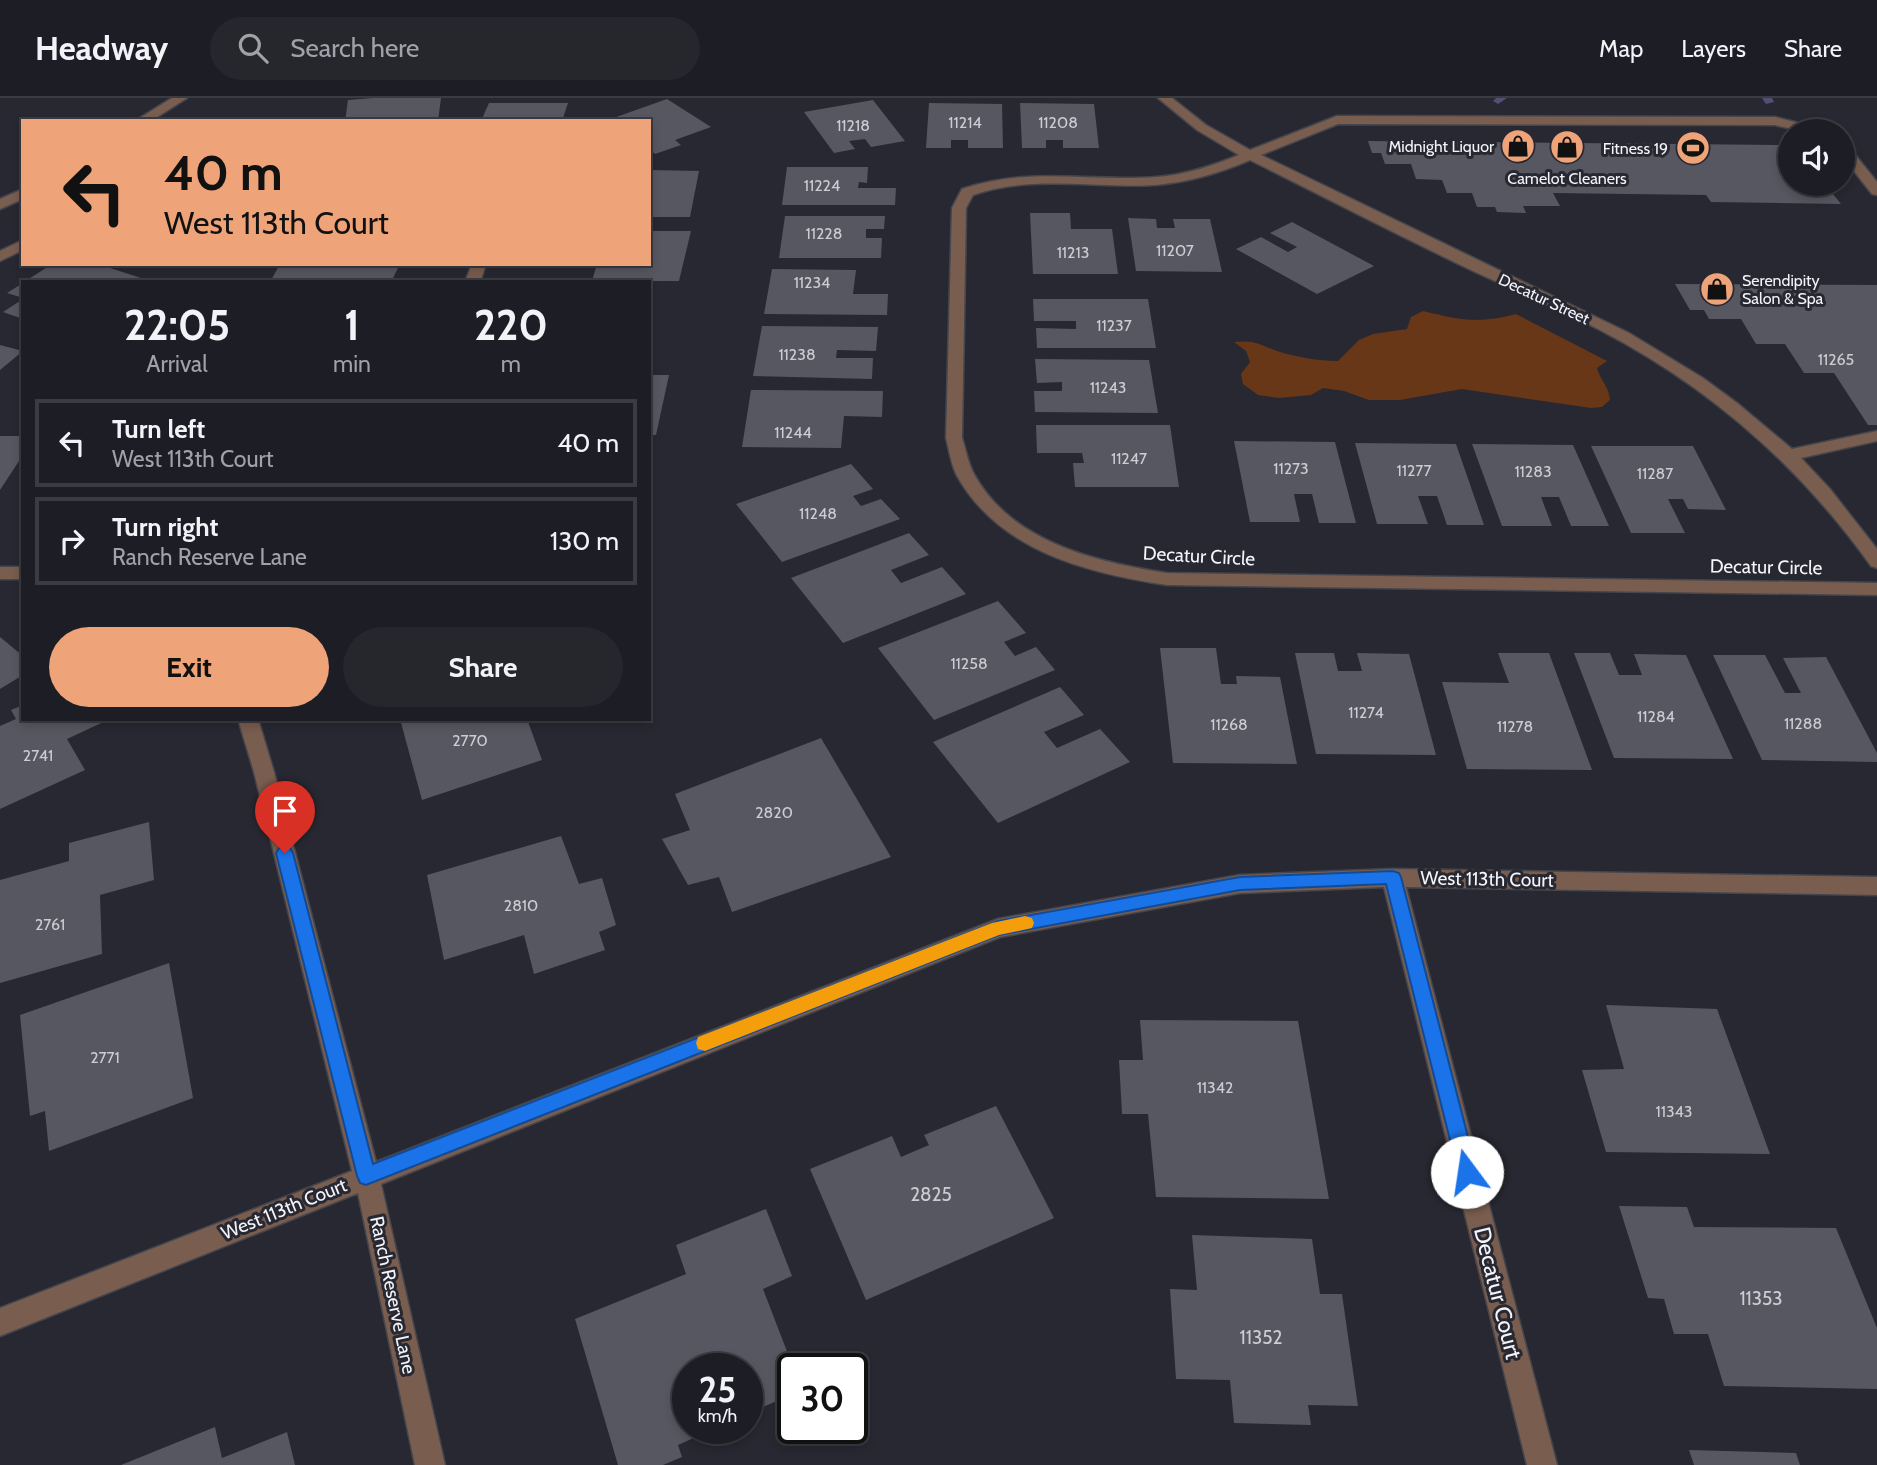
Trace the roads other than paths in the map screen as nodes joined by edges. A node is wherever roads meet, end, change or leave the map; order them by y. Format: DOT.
graph roads {
  1 [pos="181,98"];
  2 [pos="1164,98"];
  3 [pos="144,119"];
  4 [pos="1778,122"];
  5 [pos="1253,155"];
  6 [pos="1855,164"];
  7 [pos="1877,191"];
  8 [pos="20,196"];
  9 [pos="0,205"];
  10 [pos="21,245"];
  11 [pos="0,257"];
  12 [pos="1877,436"];
  13 [pos="1790,455"];
  14 [pos="1877,562"];
  15 [pos="0,573"];
  16 [pos="21,573"];
  17 [pos="1877,589"];
  18 [pos="249,721"];
  19 [pos="1393,877"];
  20 [pos="1877,886"];
  21 [pos="366,1176"];
  22 [pos="0,1322"];
  23 [pos="430,1465"];
  24 [pos="1542,1465"];
  1 -- 3 [label="street"];
  2 -- 5 [label="street, Decatur Street"];
  4 -- 5 [label="street"];
  5 -- 13 [label="street, Decatur Street"];
  5 -- 17 [label="street, Decatur Circle"];
  6 -- 7 [label="street"];
  8 -- 9 [label="street"];
  10 -- 11 [label="street"];
  12 -- 13 [label="street"];
  13 -- 14 [label="street, Decatur Street"];
  15 -- 16 [label="street"];
  18 -- 21 [label="street, Ranch Reserve Lane"];
  19 -- 20 [label="street, West 113th Court"];
  19 -- 21 [label="street, West 113th Court"];
  19 -- 24 [label="street, Decatur Court"];
  21 -- 22 [label="street, West 113th Court"];
  21 -- 23 [label="street, Ranch Reserve Lane"];
}
